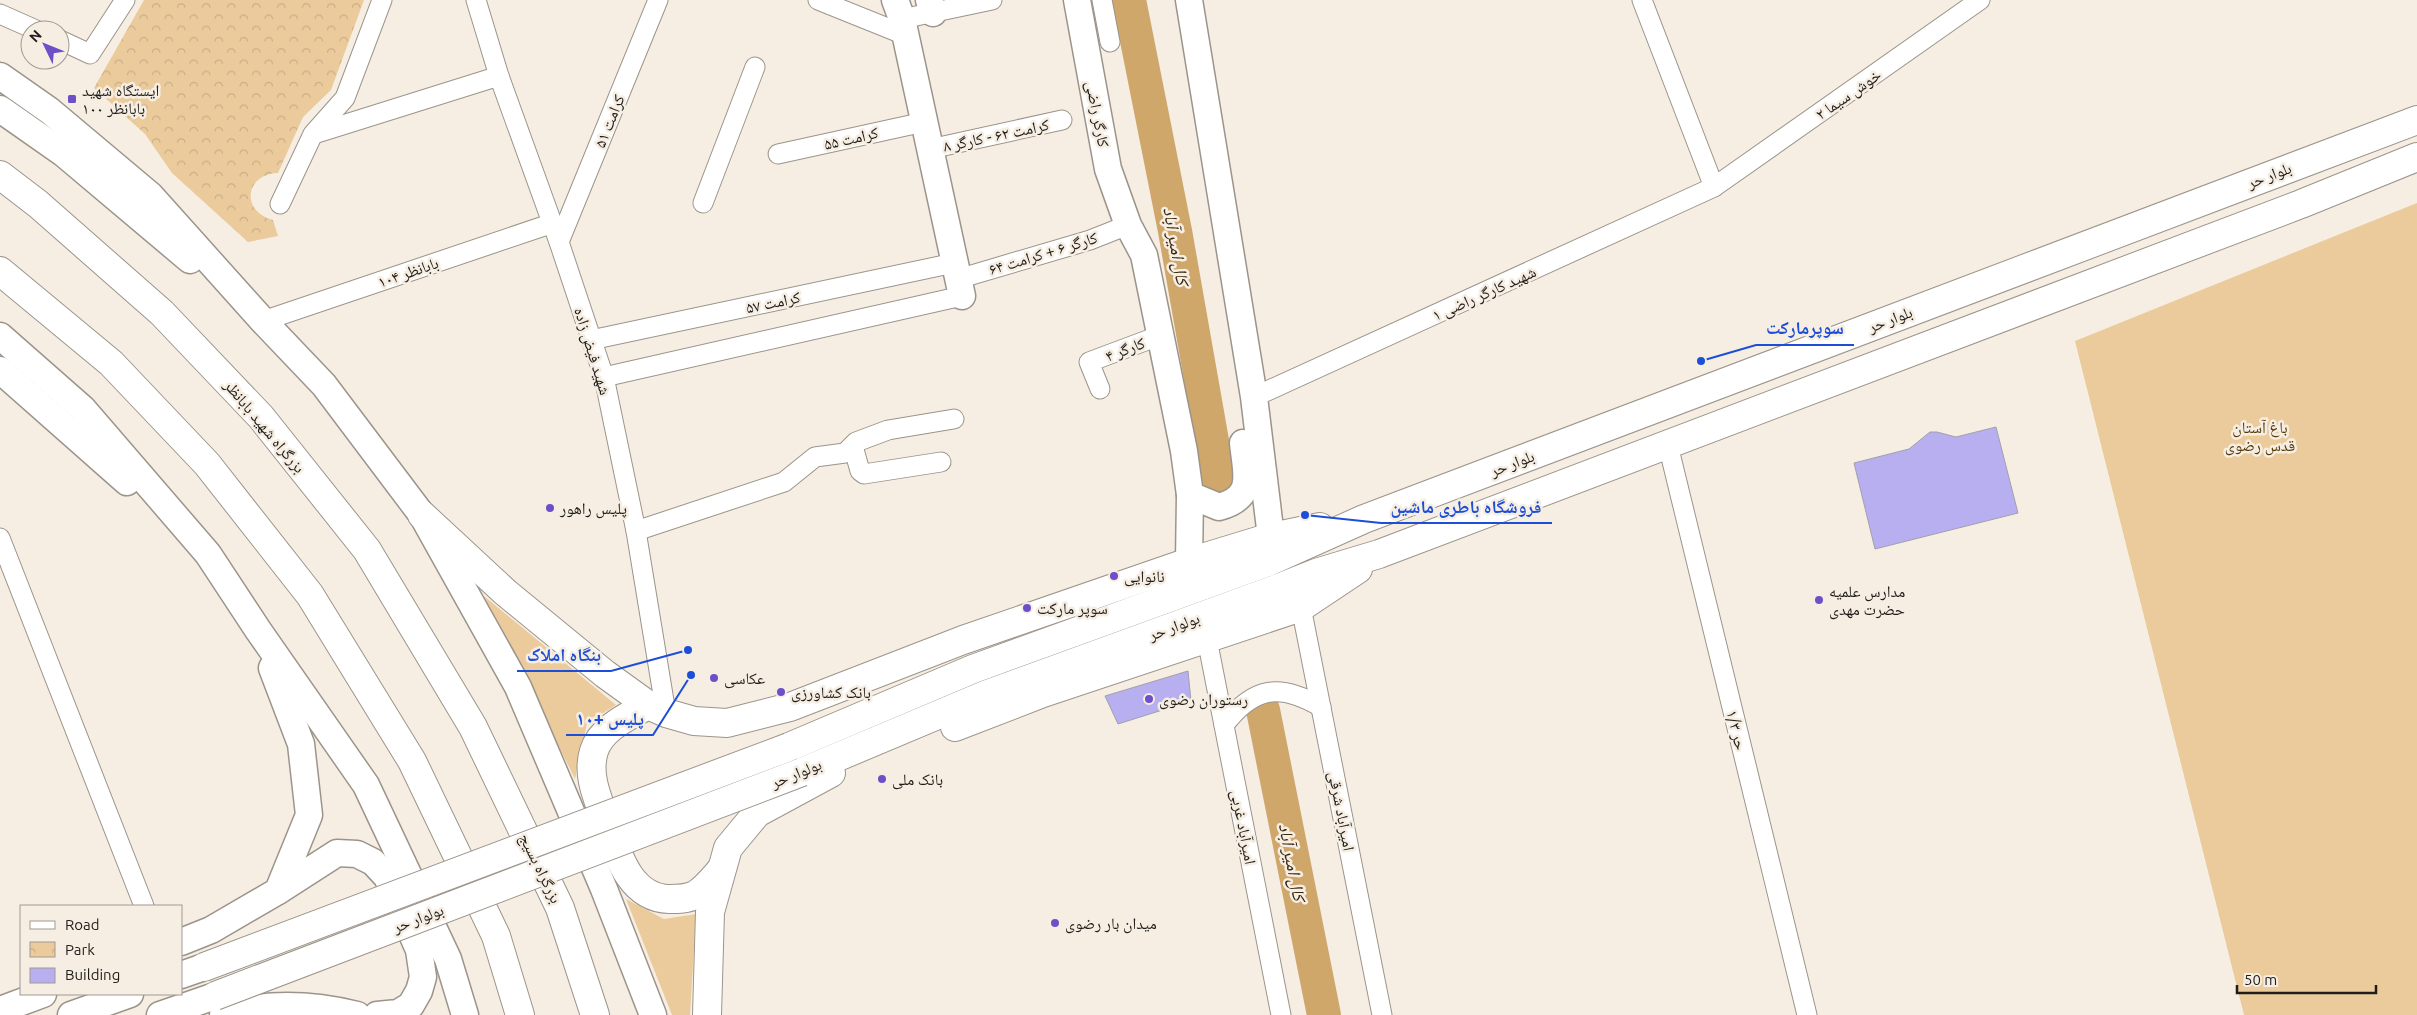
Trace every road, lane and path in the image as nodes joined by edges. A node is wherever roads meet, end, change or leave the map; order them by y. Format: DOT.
graph roads {
  1 [pos="125,0"];
  2 [pos="382,0"];
  3 [pos="658,0"];
  4 [pos="818,0"];
  5 [pos="992,0"];
  6 [pos="1076,0"];
  7 [pos="1102,0"];
  8 [pos="1189,0"];
  9 [pos="1642,0"];
  10 [pos="1980,0"];
  11 [pos="482,5"];
  12 [pos="931,6"];
  13 [pos="0,14"];
  14 [pos="900,18"];
  15 [pos="20,23"];
  16 [pos="1110,42"];
  17 [pos="70,45"];
  18 [pos="756,67"];
  19 [pos="0,76"];
  20 [pos="499,76"];
  21 [pos="0,108"];
  22 [pos="1062,120"];
  23 [pos="2417,120"];
  24 [pos="924,122"];
  25 [pos="313,134"];
  26 [pos="930,149"];
  27 [pos="778,154"];
  28 [pos="2417,157"];
  29 [pos="2287,168"];
  30 [pos="0,175"];
  31 [pos="1714,187"];
  32 [pos="703,203"];
  33 [pos="280,204"];
  34 [pos="2301,204"];
  35 [pos="552,223"];
  36 [pos="1128,225"];
  37 [pos="559,242"];
  38 [pos="1234,266"];
  39 [pos="0,271"];
  40 [pos="958,279"];
  41 [pos="263,322"];
  42 [pos="1161,335"];
  43 [pos="0,336"];
  44 [pos="591,340"];
  45 [pos="0,370"];
  46 [pos="604,377"];
  47 [pos="1100,389"];
  48 [pos="1254,397"];
  49 [pos="954,419"];
  50 [pos="1668,445"];
  51 [pos="853,446"];
  52 [pos="941,462"];
  53 [pos="1190,495"];
  54 [pos="422,514"];
  55 [pos="1364,519"];
  56 [pos="636,531"];
  57 [pos="1271,536"];
  58 [pos="0,538"];
  59 [pos="208,554"];
  60 [pos="1379,554"];
  61 [pos="1189,562"];
  62 [pos="1301,607"];
  63 [pos="258,630"];
  64 [pos="1207,639"];
  65 [pos="1321,707"];
  66 [pos="657,709"];
  67 [pos="1224,724"];
  68 [pos="473,727"];
  69 [pos="720,872"];
  70 [pos="278,891"];
  71 [pos="144,905"];
  72 [pos="182,942"];
  73 [pos="193,971"];
  74 [pos="40,995"];
  75 [pos="127,995"];
  76 [pos="219,1005"];
  77 [pos="0,1010"];
  78 [pos="71,1015"];
  79 [pos="160,1015"];
  80 [pos="358,1015"];
  81 [pos="377,1015"];
  82 [pos="465,1015"];
  83 [pos="520,1015"];
  84 [pos="595,1015"];
  85 [pos="653,1015"];
  86 [pos="707,1015"];
  87 [pos="1281,1015"];
  88 [pos="1382,1015"];
  89 [pos="1807,1015"];
  1 -- 17 [label="street"];
  2 -- 25 [label="street"];
  3 -- 37 [label="street, کرامت ۵۱"];
  4 -- 14 [label="street"];
  5 -- 12 [label="street"];
  6 -- 36 [label="main road, کارگر راضی"];
  7 -- 16 [label="street"];
  8 -- 38 [label="main road"];
  9 -- 31 [label="street"];
  10 -- 31 [label="street, خوش سیما ۲"];
  11 -- 20 [label="street, شهید فیض زاده"];
  12 -- 14 [label="street"];
  13 -- 15 [label="street"];
  14 -- 24 [label="main road"];
  18 -- 32 [label="street"];
  19 -- 41 [label="main road"];
  20 -- 25 [label="street"];
  20 -- 35 [label="street, شهید فیض زاده"];
  21 -- 41 [label="main road"];
  22 -- 26 [label="street, کرامت ۶۲ - کارگر ۸"];
  23 -- 29 [label="main road, بلوار حر"];
  24 -- 26 [label="main road"];
  24 -- 27 [label="street, کرامت ۵۵"];
  25 -- 33 [label="street"];
  26 -- 40 [label="main road"];
  28 -- 34 [label="main road"];
  29 -- 34 [label="main road"];
  29 -- 55 [label="main road, بلوار حر"];
  30 -- 68 [label="main road, بزرگراه شهید بابانظر"];
  31 -- 48 [label="street, شهید کارگر راضی ۱"];
  34 -- 50 [label="main road"];
  35 -- 37 [label="street, شهید فیض زاده"];
  35 -- 41 [label="street, بابانظر ۱۰۴"];
  36 -- 40 [label="street, کارگر ۶ + کرامت ۶۴"];
  36 -- 42 [label="main road, کارگر راضی"];
  37 -- 44 [label="street, شهید فیض زاده"];
  38 -- 48 [label="main road"];
  38 -- 53 [label="main road"];
  39 -- 83 [label="main road"];
  40 -- 44 [label="street, کرامت ۵۷"];
  40 -- 46 [label="street"];
  41 -- 54 [label="main road"];
  42 -- 47 [label="street, کارگر ۴"];
  42 -- 53 [label="main road, کارگر راضی"];
  43 -- 59 [label="main road"];
  44 -- 46 [label="street, شهید فیض زاده"];
  45 -- 59 [label="main road"];
  46 -- 56 [label="street, شهید فیض زاده"];
  48 -- 57 [label="main road"];
  49 -- 51 [label="street"];
  50 -- 60 [label="main road"];
  50 -- 89 [label="street, حر ۱/۳"];
  51 -- 52 [label="street"];
  51 -- 56 [label="street"];
  53 -- 61 [label="main road, کارگر راضی"];
  54 -- 66 [label="main road"];
  54 -- 85 [label="main road"];
  55 -- 57 [label="main road"];
  55 -- 73 [label="main road, بولوار حر, bridge"];
  56 -- 66 [label="street, شهید فیض زاده"];
  57 -- 61 [label="main road"];
  58 -- 71 [label="street"];
  59 -- 63 [label="main road"];
  60 -- 62 [label="main road"];
  60 -- 76 [label="main road, بولوار حر, bridge"];
  61 -- 66 [label="main road"];
  62 -- 64 [label="main road"];
  62 -- 65 [label="street, امیرآباد شرقی"];
  63 -- 70 [label="main road"];
  63 -- 82 [label="main road"];
  64 -- 67 [label="street, امیرآباد غربی"];
  64 -- 69 [label="main road"];
  65 -- 67 [label="street"];
  65 -- 88 [label="street, امیرآباد شرقی"];
  66 -- 69 [label="main road"];
  67 -- 87 [label="street, امیرآباد غربی"];
  68 -- 84 [label="main road, بزرگراه بسیج"];
  69 -- 86 [label="main road"];
  70 -- 72 [label="main road"];
  70 -- 81 [label="main road"];
  74 -- 77 [label="main road"];
  75 -- 78 [label="main road"];
  76 -- 79 [label="main road"];
  76 -- 80 [label="main road"];
}
